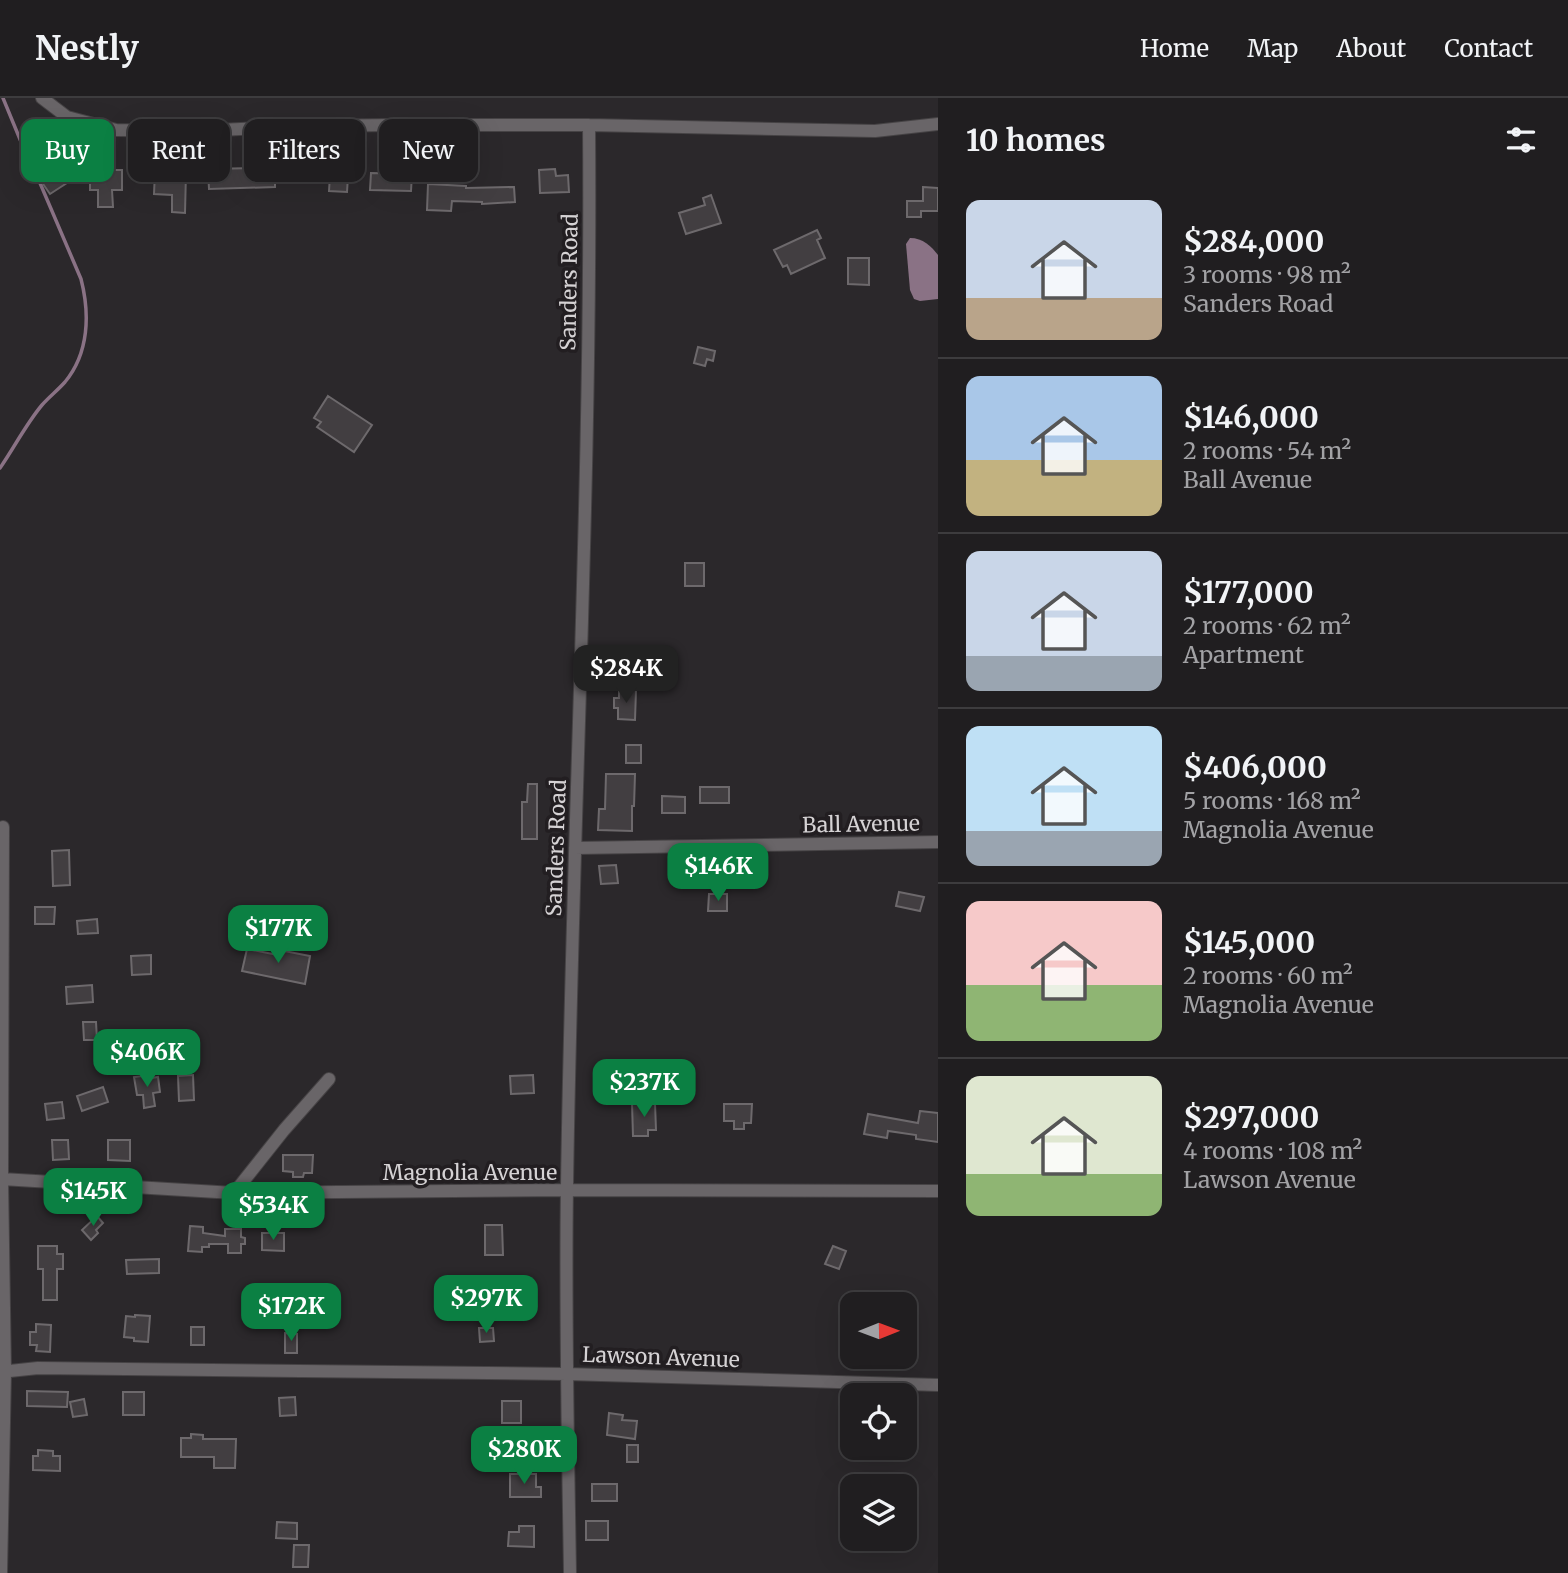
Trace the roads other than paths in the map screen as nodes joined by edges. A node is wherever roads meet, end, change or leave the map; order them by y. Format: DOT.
graph roads {
  1 [pos="42,98"];
  2 [pos="938,124"];
  3 [pos="589,125"];
  4 [pos="3,827"];
  5 [pos="938,842"];
  6 [pos="575,848"];
  7 [pos="329,1079"];
  8 [pos="2,1172"];
  9 [pos="566,1190"];
  10 [pos="938,1191"];
  11 [pos="234,1193"];
  12 [pos="1,1206"];
  13 [pos="2,1271"];
  14 [pos="3,1338"];
  15 [pos="3,1372"];
  16 [pos="567,1374"];
  17 [pos="938,1385"];
  18 [pos="2,1484"];
  19 [pos="1,1573"];
  20 [pos="570,1573"];
  1 -- 3 [label="street"];
  2 -- 3 [label="street"];
  3 -- 6 [label="street, Sanders Road"];
  4 -- 8 [label="street"];
  5 -- 6 [label="street, Ball Avenue"];
  6 -- 9 [label="street, Sanders Road"];
  7 -- 11 [label="street"];
  8 -- 11 [label="street, Magnolia Avenue"];
  8 -- 12 [label="street"];
  9 -- 10 [label="street, Magnolia Avenue"];
  9 -- 11 [label="street, Magnolia Avenue"];
  9 -- 16 [label="street, Sanders Road"];
  12 -- 13 [label="street"];
  13 -- 14 [label="street"];
  14 -- 15 [label="street"];
  15 -- 16 [label="street, Lawson Avenue"];
  15 -- 18 [label="street"];
  16 -- 17 [label="street, Lawson Avenue"];
  16 -- 20 [label="street, Sanders Road"];
  18 -- 19 [label="street"];
}
